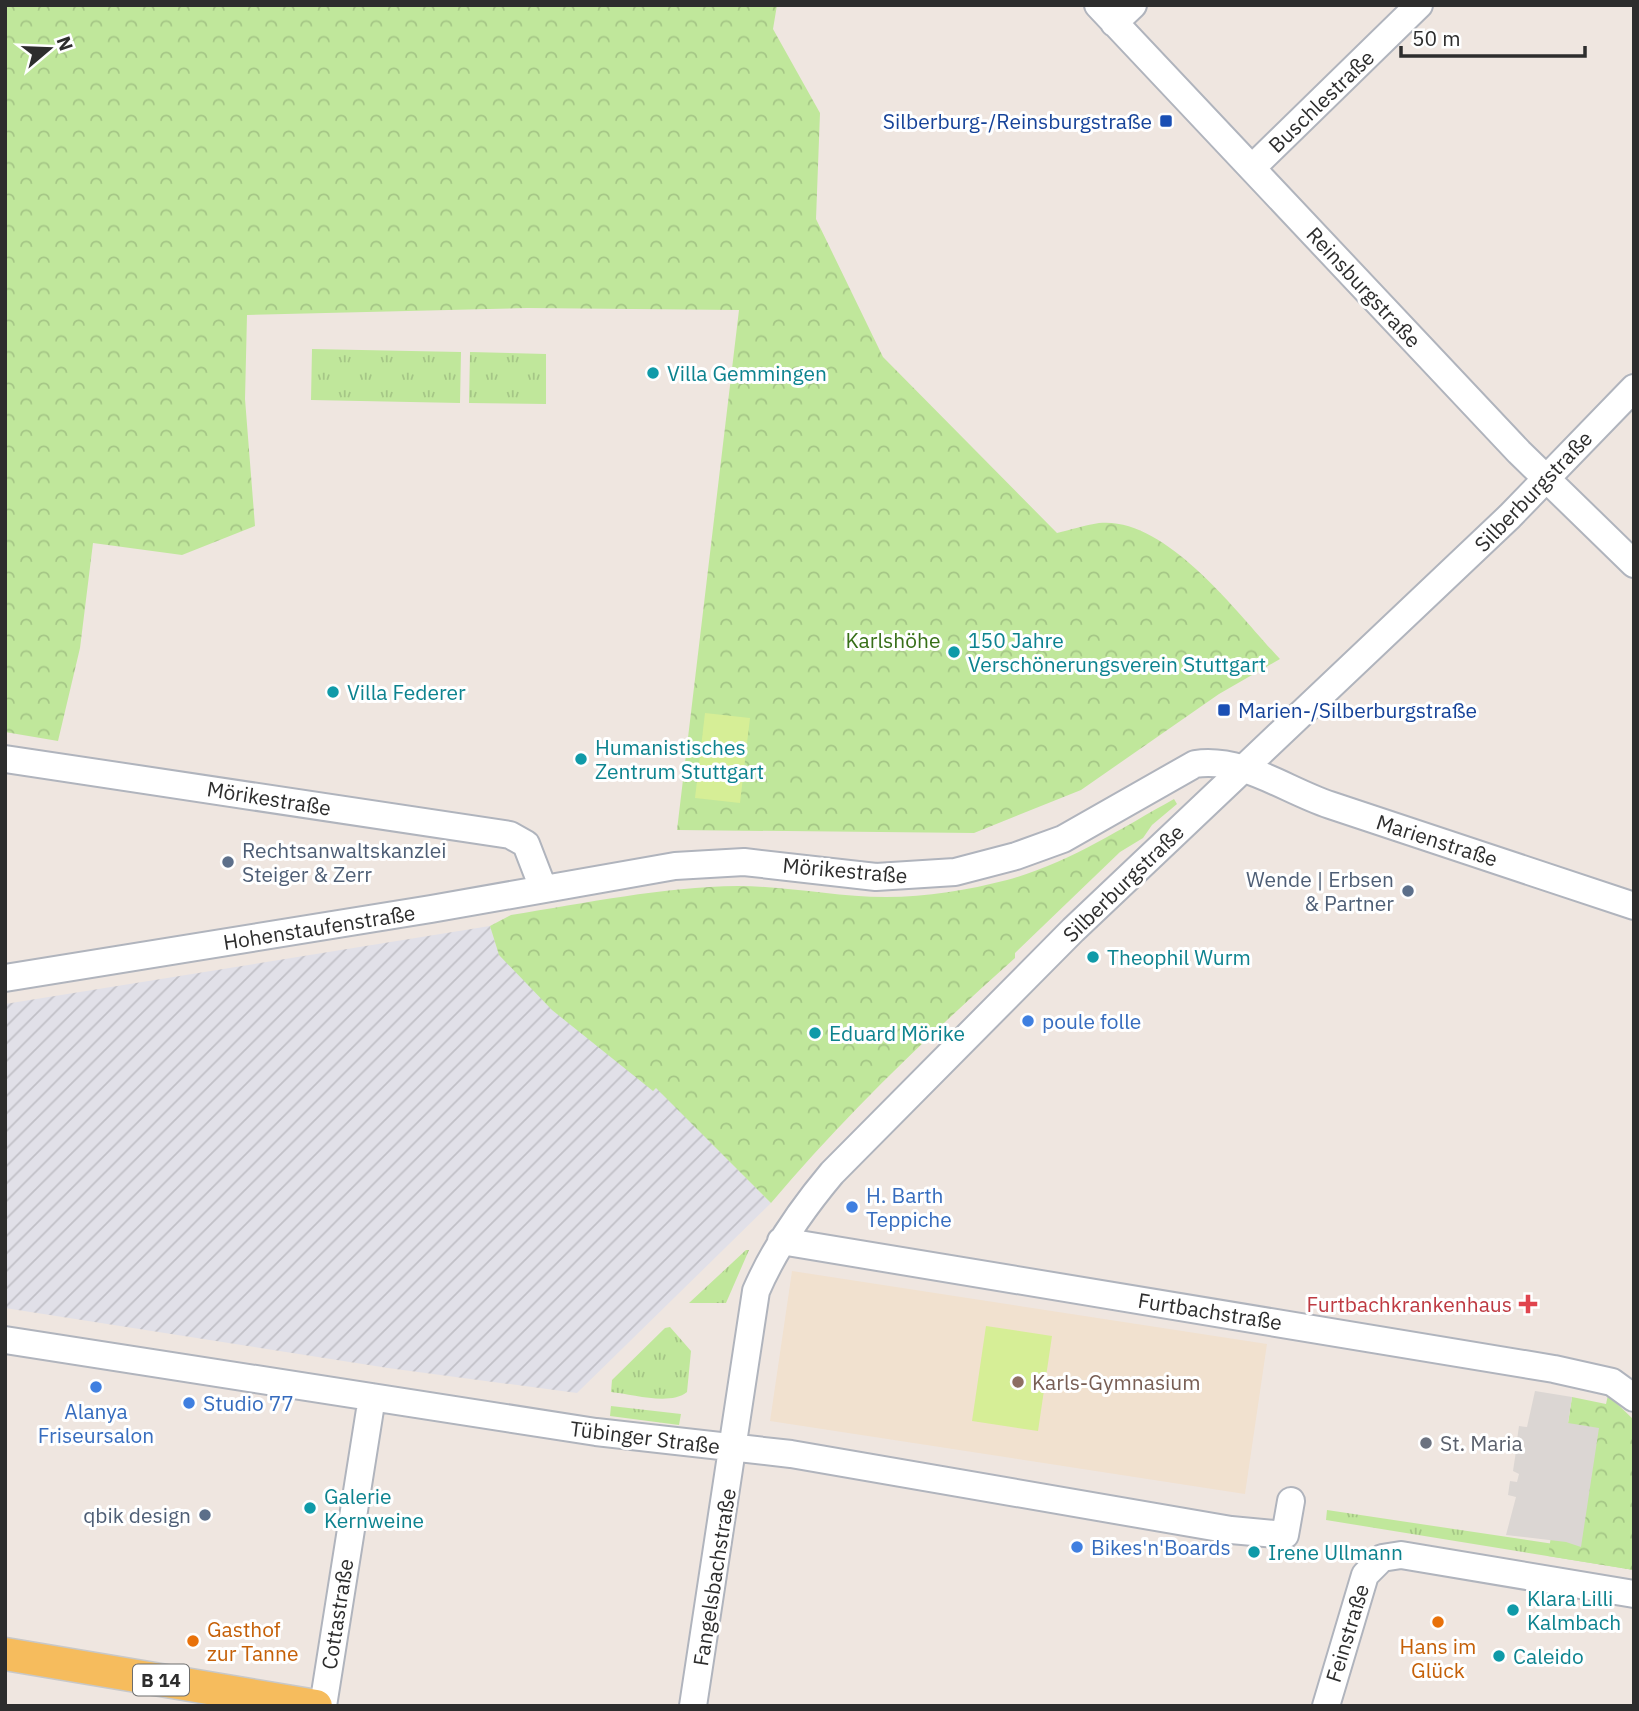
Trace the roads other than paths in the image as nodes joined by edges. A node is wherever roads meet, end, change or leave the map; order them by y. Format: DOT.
graph roads {
  1 [pos="1419,5"];
  2 [pos="1115,11"];
  3 [pos="1253,167"];
  4 [pos="1634,388"];
  5 [pos="1546,479"];
  6 [pos="1634,564"];
  7 [pos="5,759"];
  8 [pos="1242,768"];
  9 [pos="633,874"];
  10 [pos="543,888"];
  11 [pos="1634,906"];
  12 [pos="5,978"];
  13 [pos="780,1241"];
  14 [pos="5,1340"];
  15 [pos="372,1397"];
  16 [pos="1634,1398"];
  17 [pos="734,1448"];
  18 [pos="1291,1501"];
  19 [pos="1634,1594"];
  20 [pos="5,1654"];
  21 [pos="316,1706"];
  22 [pos="323,1706"];
  23 [pos="693,1706"];
  24 [pos="1326,1706"];
  1 -- 3 [label="street, Buschlestraße"];
  2 -- 3 [label="street, Reinsburgstraße"];
  3 -- 5 [label="street, Reinsburgstraße"];
  4 -- 5 [label="street, Silberburgstraße"];
  5 -- 6 [label="street, Reinsburgstraße"];
  5 -- 8 [label="street, Silberburgstraße"];
  7 -- 10 [label="street, Mörikestraße"];
  8 -- 9 [label="street, Mörikestraße"];
  8 -- 11 [label="street, Marienstraße"];
  8 -- 13 [label="street, Silberburgstraße"];
  9 -- 10 [label="street, Hohenstaufenstraße"];
  10 -- 12 [label="street, Hohenstaufenstraße"];
  13 -- 16 [label="street, Furtbachstraße"];
  13 -- 17 [label="street, Silberburgstraße"];
  14 -- 15 [label="street, Tübinger Straße"];
  15 -- 17 [label="street, Tübinger Straße"];
  15 -- 22 [label="street, Cottastraße"];
  17 -- 18 [label="street, Tübinger Straße"];
  17 -- 23 [label="street, Fangelsbachstraße"];
  19 -- 24 [label="street, Feinstraße"];
  20 -- 21 [label="main road, B 14"];
}
